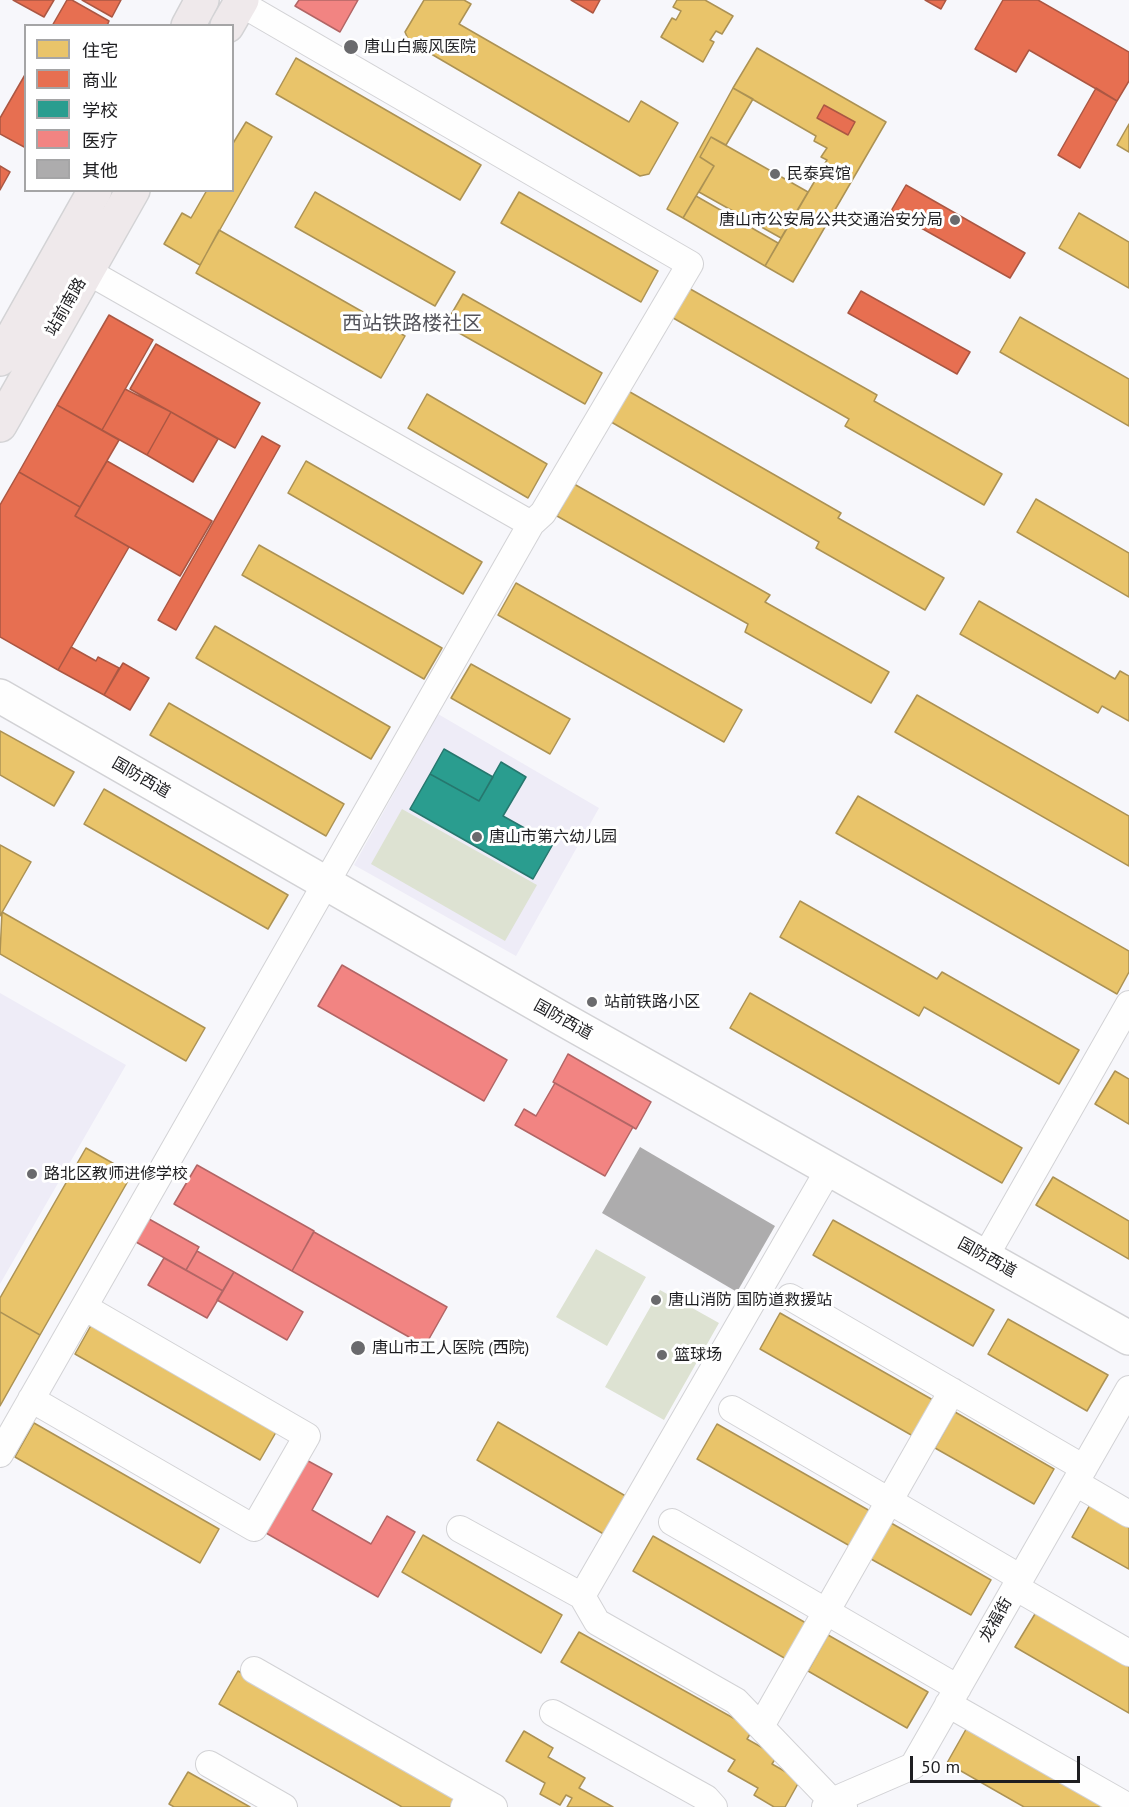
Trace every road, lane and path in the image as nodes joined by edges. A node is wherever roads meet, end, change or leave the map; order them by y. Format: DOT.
graph roads {
  1 [pos="202,0"];
  2 [pos="236,9"];
  3 [pos="189,24"];
  4 [pos="94,192"];
  5 [pos="132,192"];
  6 [pos="87,271"];
  7 [pos="0,359"];
  8 [pos="0,424"];
  9 [pos="531,524"];
  10 [pos="0,696"];
  11 [pos="325,884"];
  12 [pos="1129,1004"];
  13 [pos="829,1169"];
  14 [pos="985,1257"];
  15 [pos="790,1297"];
  16 [pos="84,1307"];
  17 [pos="1129,1338"];
  18 [pos="1129,1389"];
  19 [pos="952,1391"];
  20 [pos="31,1399"];
  21 [pos="732,1409"];
  22 [pos="0,1454"];
  23 [pos="1080,1475"];
  24 [pos="890,1500"];
  25 [pos="1129,1514"];
  26 [pos="672,1522"];
  27 [pos="460,1529"];
  28 [pos="1018,1583"];
  29 [pos="582,1596"];
  30 [pos="826,1612"];
  31 [pos="1129,1653"];
  32 [pos="254,1670"];
  33 [pos="953,1696"];
  34 [pos="553,1713"];
  35 [pos="761,1726"];
  36 [pos="209,1764"];
  37 [pos="467,1800"];
  38 [pos="834,1805"];
  39 [pos="284,1807"];
  40 [pos="494,1807"];
  41 [pos="714,1807"];
  42 [pos="1129,1807"];
  1 -- 3 [label="main road"];
  2 -- 9 [label="street"];
  4 -- 7 [label="main road, 站前南路"];
  5 -- 6 [label="main road, 站前南路"];
  6 -- 8 [label="main road, 站前南路"];
  6 -- 9 [label="street"];
  9 -- 11 [label="street"];
  10 -- 11 [label="street, 国防西道"];
  11 -- 13 [label="street, 国防西道"];
  11 -- 16 [label="street"];
  12 -- 14 [label="street"];
  13 -- 14 [label="street, 国防西道"];
  13 -- 29 [label="street"];
  14 -- 17 [label="street, 国防西道"];
  15 -- 19 [label="street"];
  16 -- 20 [label="street"];
  16 -- 20 [label="street"];
  18 -- 23 [label="street, 龙福街"];
  19 -- 23 [label="street"];
  19 -- 24 [label="street"];
  20 -- 22 [label="street"];
  21 -- 24 [label="street"];
  23 -- 25 [label="street"];
  23 -- 28 [label="street, 龙福街"];
  24 -- 28 [label="street"];
  24 -- 30 [label="street"];
  26 -- 30 [label="street"];
  27 -- 29 [label="street"];
  28 -- 31 [label="street"];
  28 -- 33 [label="street, 龙福街"];
  29 -- 35 [label="street"];
  30 -- 33 [label="street"];
  30 -- 35 [label="street"];
  32 -- 37 [label="street"];
  33 -- 38 [label="street, 龙福街"];
  33 -- 42 [label="street"];
  34 -- 41 [label="street"];
  35 -- 38 [label="street"];
  36 -- 39 [label="street"];
  37 -- 40 [label="street"];
}
